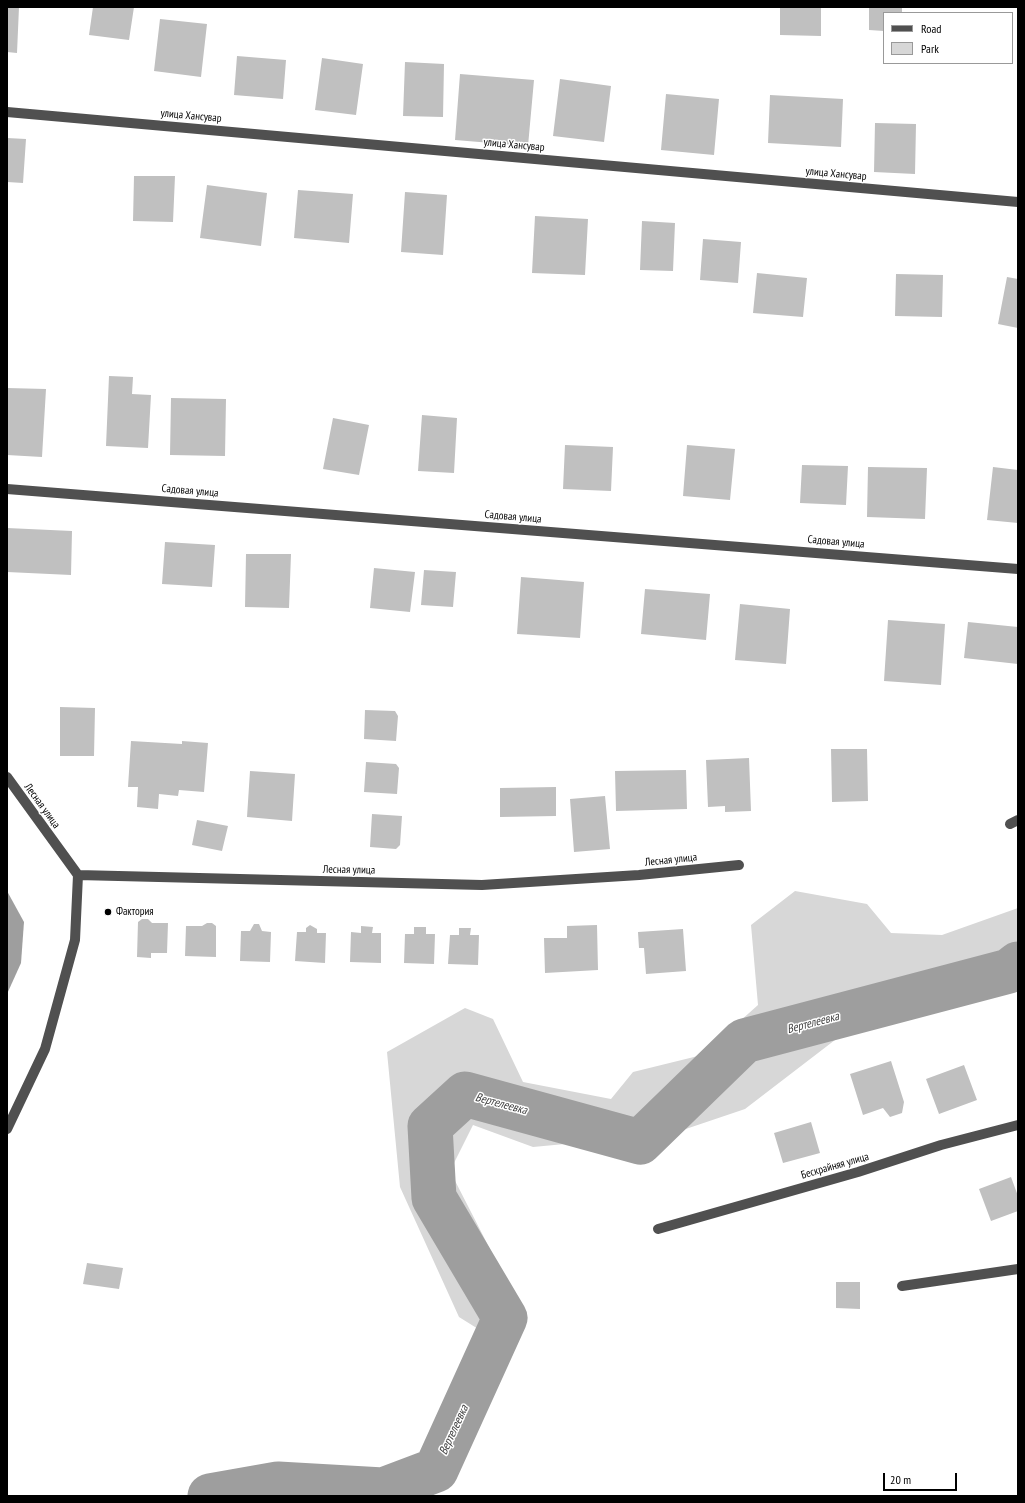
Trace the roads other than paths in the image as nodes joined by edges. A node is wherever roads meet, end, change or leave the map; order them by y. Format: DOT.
graph roads {
  1 [pos="7,112"];
  2 [pos="1018,202"];
  3 [pos="7,489"];
  4 [pos="1018,568"];
  5 [pos="7,777"];
  6 [pos="739,865"];
  7 [pos="78,875"];
  8 [pos="1018,1125"];
  9 [pos="7,1129"];
  10 [pos="658,1229"];
  11 [pos="1018,1269"];
  12 [pos="902,1286"];
  1 -- 2 [label="street, улица Хансувар"];
  3 -- 4 [label="street, Садовая улица"];
  5 -- 7 [label="street, Лесная улица"];
  6 -- 7 [label="street, Лесная улица"];
  7 -- 9 [label="street"];
  8 -- 10 [label="street, Бескрайняя улица"];
  11 -- 12 [label="street"];
}
